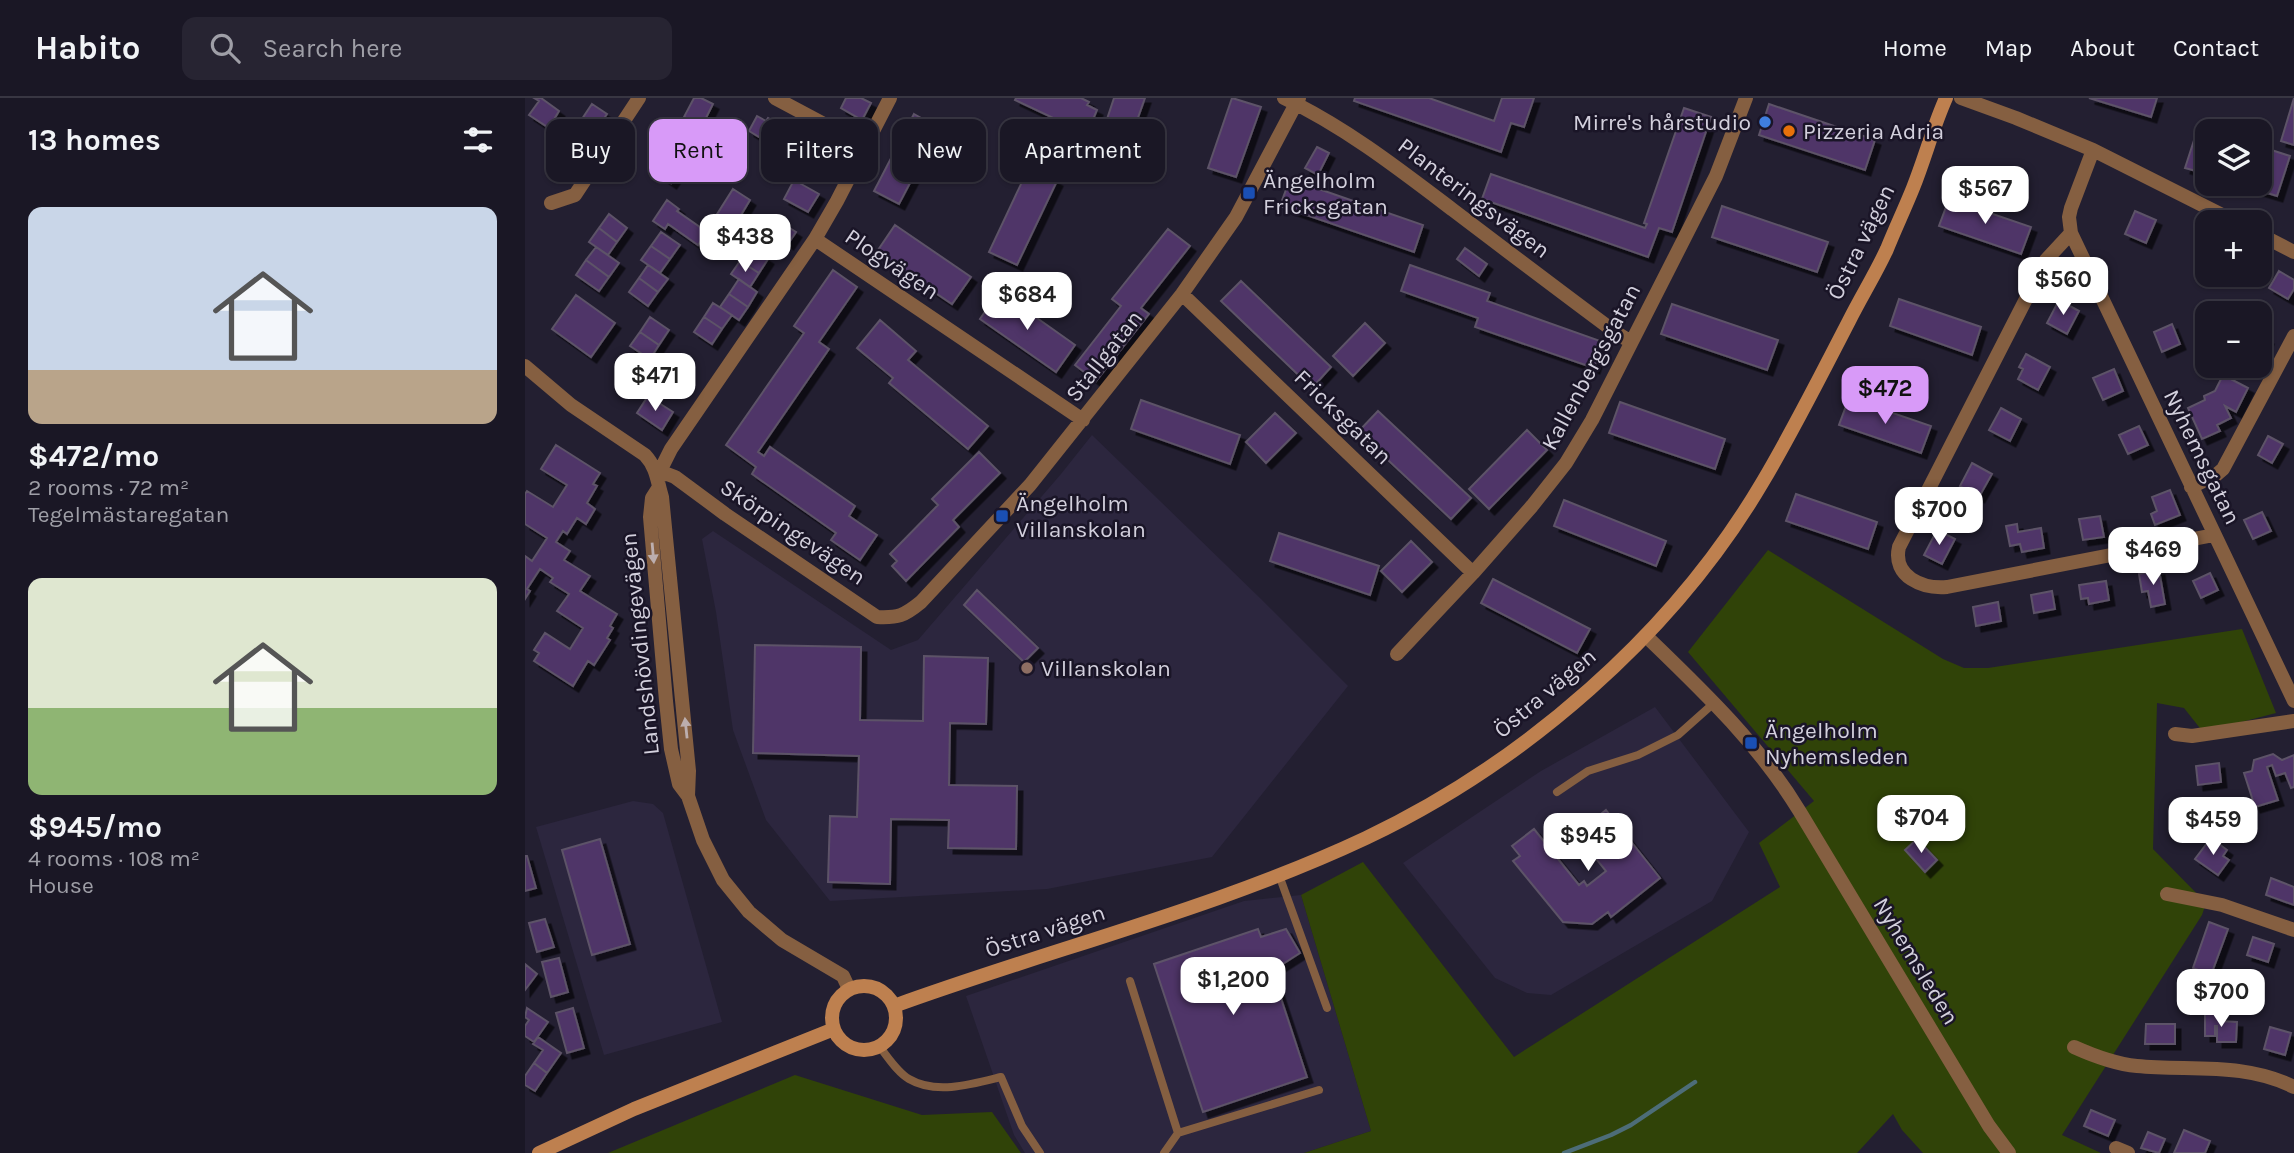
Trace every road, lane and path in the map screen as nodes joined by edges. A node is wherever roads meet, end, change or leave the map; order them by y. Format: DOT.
graph roads {
  1 [pos="639,98"];
  2 [pos="775,98"];
  3 [pos="890,98"];
  4 [pos="1745,98"];
  5 [pos="1946,98"];
  6 [pos="1961,98"];
  7 [pos="1293,100"];
  8 [pos="814,119"];
  9 [pos="878,121"];
  10 [pos="2093,150"];
  11 [pos="846,182"];
  12 [pos="551,203"];
  13 [pos="2212,210"];
  14 [pos="2071,233"];
  15 [pos="815,239"];
  16 [pos="2272,241"];
  17 [pos="2294,252"];
  18 [pos="1182,294"];
  19 [pos="2294,336"];
  20 [pos="1631,342"];
  21 [pos="525,366"];
  22 [pos="1083,420"];
  23 [pos="658,481"];
  24 [pos="2192,487"];
  25 [pos="2214,535"];
  26 [pos="1473,573"];
  27 [pos="906,614"];
  28 [pos="1646,636"];
  29 [pos="1397,654"];
  30 [pos="2287,671"];
  31 [pos="2294,701"];
  32 [pos="1714,703"];
  33 [pos="2294,721"];
  34 [pos="2175,734"];
  35 [pos="1557,792"];
  36 [pos="688,796"];
  37 [pos="1279,875"];
  38 [pos="2167,894"];
  39 [pos="2294,930"];
  40 [pos="1130,981"];
  41 [pos="849,989"];
  42 [pos="894,1006"];
  43 [pos="1327,1008"];
  44 [pos="834,1029"];
  45 [pos="879,1046"];
  46 [pos="2074,1047"];
  47 [pos="2294,1087"];
  48 [pos="1319,1090"];
  49 [pos="1178,1133"];
  50 [pos="539,1153"];
  51 [pos="1040,1153"];
  52 [pos="1164,1153"];
  53 [pos="2009,1153"];
  1 -- 12 [label="street"];
  2 -- 8 [label="street"];
  3 -- 9 [label="street"];
  4 -- 20 [label="street, Kallenbergsgatan"];
  5 -- 28 [label="main road, Östra vägen"];
  6 -- 10 [label="street"];
  7 -- 18 [label="street, Stallgatan"];
  7 -- 20 [label="street, Planteringsvägen"];
  10 -- 13 [label="street"];
  10 -- 14 [label="street"];
  11 -- 15 [label="street"];
  14 -- 24 [label="street, Nyhemsgatan"];
  14 -- 25 [label="street"];
  15 -- 22 [label="street, Plogvägen"];
  15 -- 23 [label="street"];
  16 -- 17 [label="street"];
  18 -- 22 [label="street, Stallgatan"];
  18 -- 26 [label="street, Fricksgatan"];
  19 -- 24 [label="street"];
  20 -- 26 [label="street, Kallenbergsgatan"];
  21 -- 23 [label="street"];
  22 -- 27 [label="street, Stallgatan"];
  23 -- 27 [label="street, Skörpingevägen"];
  36 -- 23 [label="street, Landshövdingevägen, one-way"];
  23 -- 36 [label="street, Landshövdingevägen, one-way"];
  24 -- 25 [label="street, Nyhemsgatan"];
  25 -- 30 [label="street, Nyhemsgatan"];
  26 -- 29 [label="street, Kallenbergsgatan"];
  28 -- 32 [label="street, Nyhemsleden"];
  28 -- 37 [label="main road, Östra vägen"];
  30 -- 31 [label="street, Nyhemsgatan"];
  32 -- 35 [label="lane"];
  32 -- 53 [label="street, Nyhemsleden"];
  33 -- 34 [label="street"];
  36 -- 41 [label="street, Landshövdingevägen"];
  37 -- 42 [label="main road, Östra vägen"];
  37 -- 43 [label="lane"];
  38 -- 39 [label="street"];
  40 -- 49 [label="lane"];
  41 -- 42 [label="main road"];
  41 -- 44 [label="main road"];
  42 -- 45 [label="main road"];
  44 -- 45 [label="main road"];
  44 -- 50 [label="main road"];
  45 -- 51 [label="lane"];
  46 -- 47 [label="street"];
  48 -- 49 [label="lane"];
  49 -- 52 [label="lane"];
}
